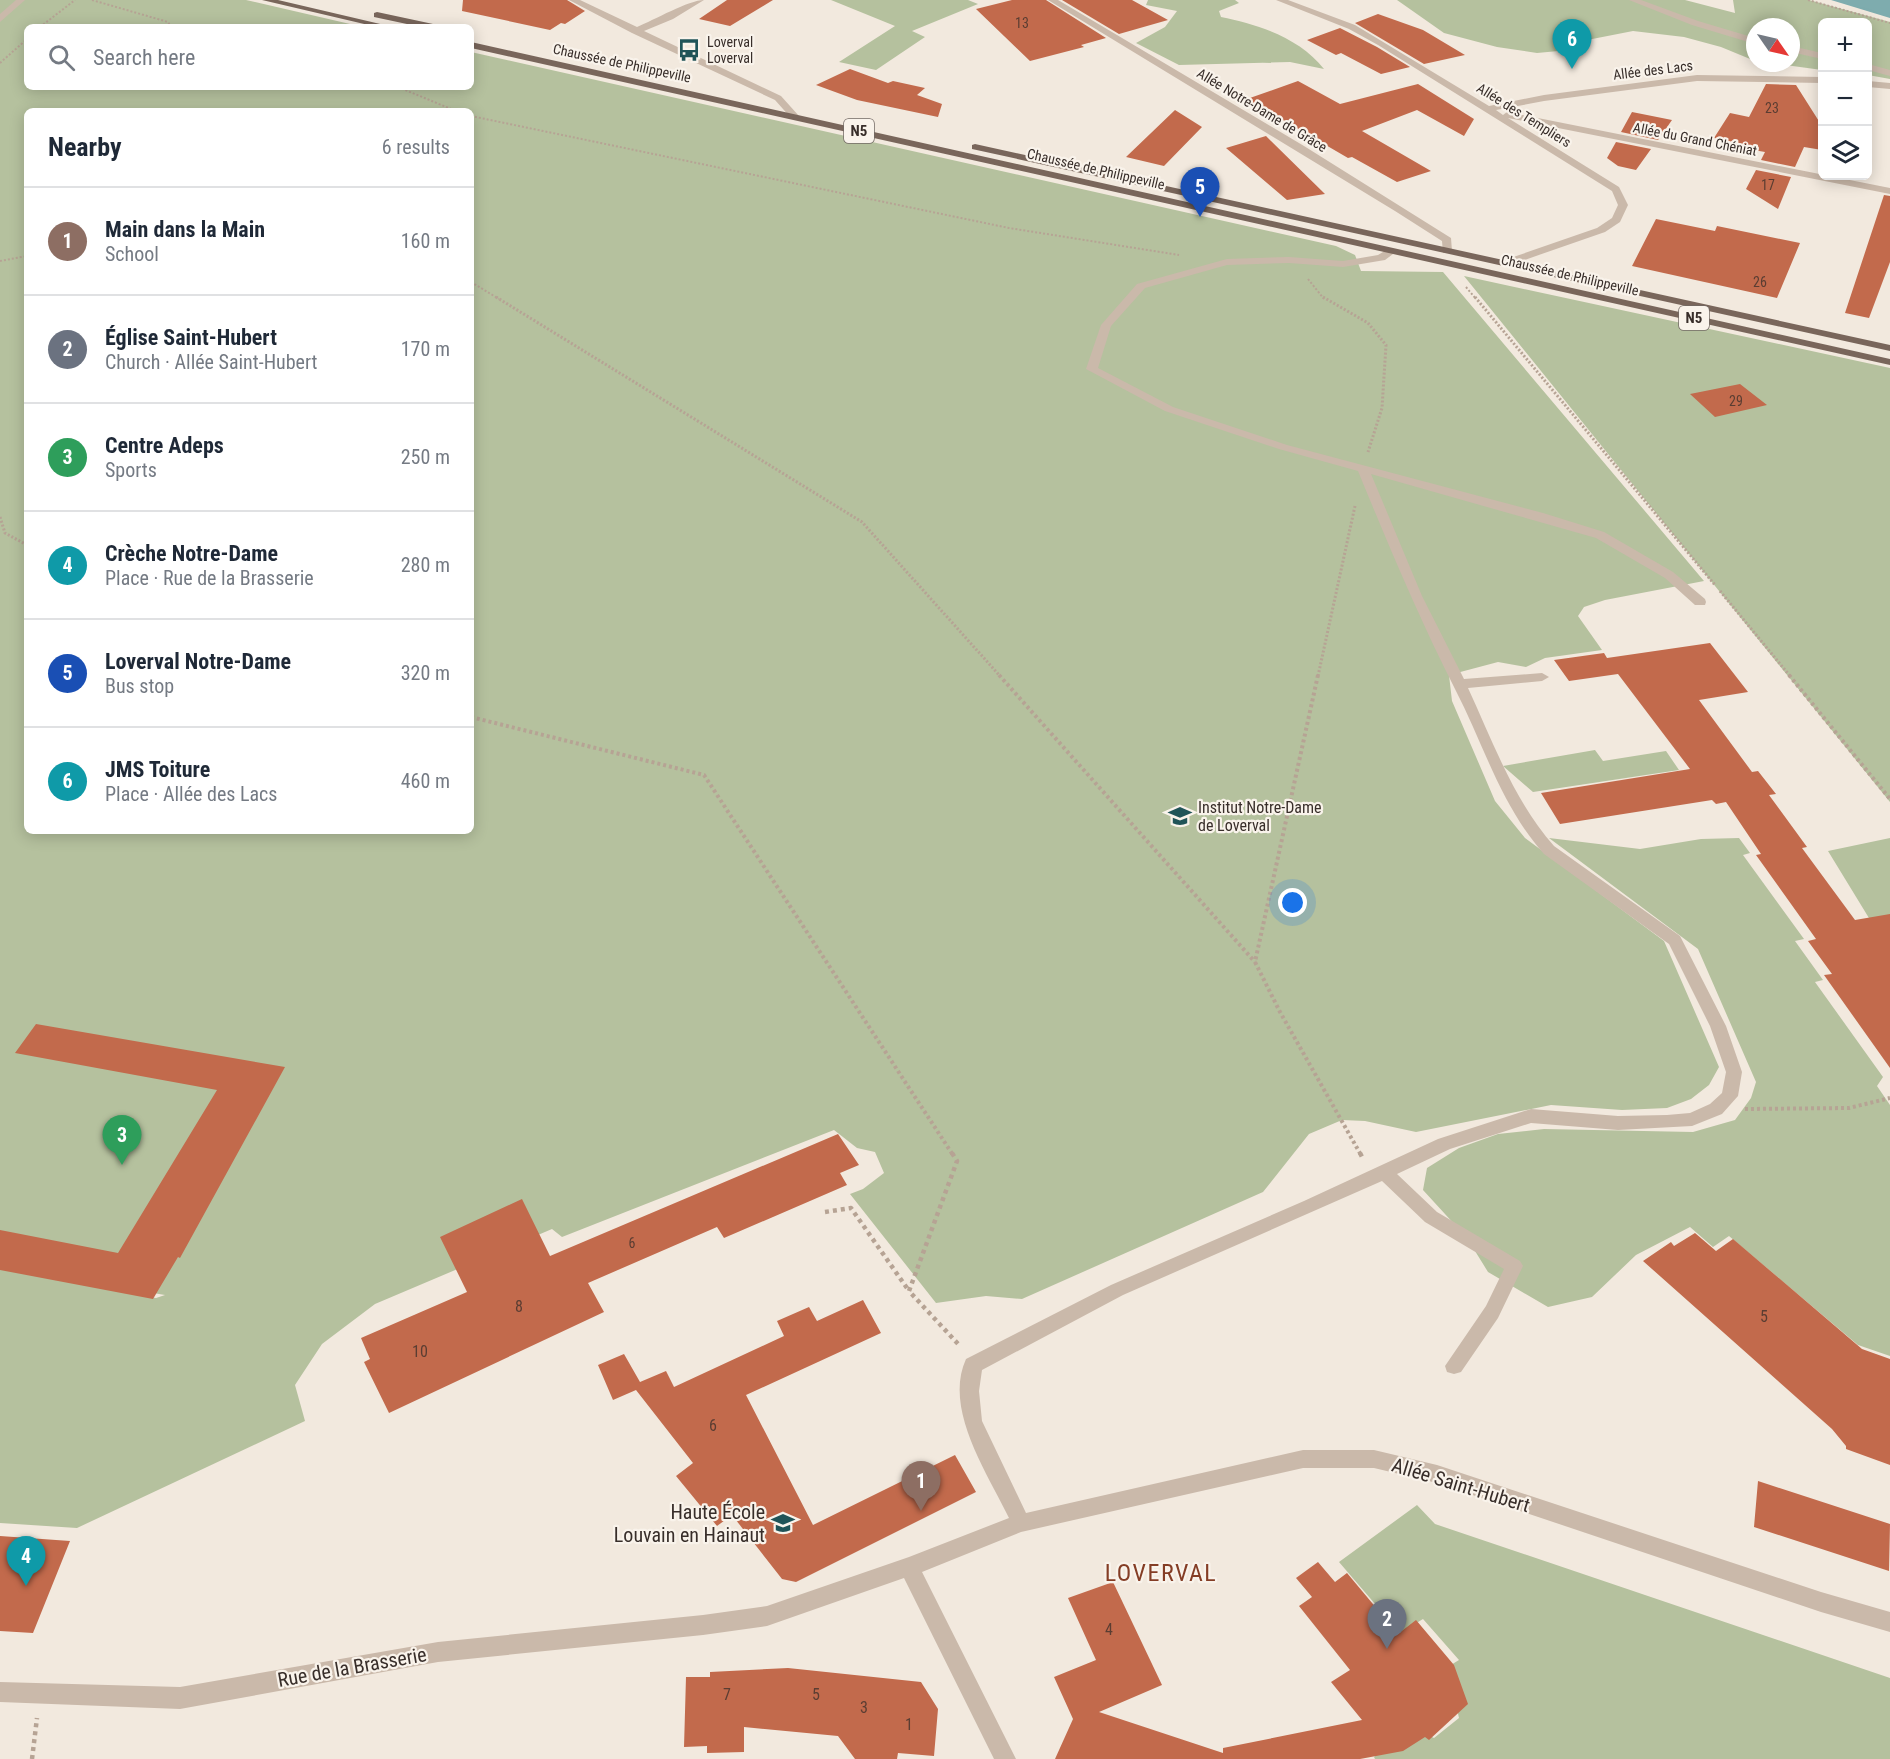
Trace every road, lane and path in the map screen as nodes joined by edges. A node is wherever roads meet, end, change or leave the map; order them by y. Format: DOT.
graph roads {
  1 [pos="21,0"];
  2 [pos="75,0"];
  3 [pos="92,0"];
  4 [pos="266,0"];
  5 [pos="311,0"];
  6 [pos="573,0"];
  7 [pos="700,0"];
  8 [pos="1052,0"];
  9 [pos="1280,0"];
  10 [pos="1633,0"];
  11 [pos="1809,0"];
  12 [pos="0,19"];
  13 [pos="1890,23"];
  14 [pos="44,24"];
  15 [pos="169,24"];
  16 [pos="375,24"];
  17 [pos="419,24"];
  18 [pos="635,31"];
  19 [pos="474,36"];
  20 [pos="1746,38"];
  21 [pos="24,42"];
  22 [pos="474,46"];
  23 [pos="1800,52"];
  24 [pos="1818,55"];
  25 [pos="0,63"];
  26 [pos="1872,68"];
  27 [pos="1890,73"];
  28 [pos="1818,80"];
  29 [pos="1872,84"];
  30 [pos="1890,86"];
  31 [pos="405,90"];
  32 [pos="785,105"];
  33 [pos="449,108"];
  34 [pos="1492,111"];
  35 [pos="794,116"];
  36 [pos="474,117"];
  37 [pos="1890,191"];
  38 [pos="1392,251"];
  39 [pos="1181,255"];
  40 [pos="24,257"];
  41 [pos="1444,259"];
  42 [pos="0,261"];
  43 [pos="1305,261"];
  44 [pos="1506,263"];
  45 [pos="1499,275"];
  46 [pos="474,284"];
  47 [pos="1890,348"];
  48 [pos="1890,362"];
  49 [pos="1363,469"];
  50 [pos="0,518"];
  51 [pos="24,543"];
  52 [pos="1700,602"];
  53 [pos="1542,677"];
  54 [pos="1459,684"];
  55 [pos="474,718"];
  56 [pos="1890,800"];
  57 [pos="1255,962"];
  58 [pos="1890,1098"];
  59 [pos="1716,1109"];
  60 [pos="1378,1174"];
  61 [pos="825,1212"];
  62 [pos="909,1291"];
  63 [pos="973,1365"];
  64 [pos="1454,1366"];
  65 [pos="1021,1523"];
  66 [pos="909,1567"];
  67 [pos="1890,1622"];
  68 [pos="0,1692"];
  69 [pos="40,1694"];
  70 [pos="32,1759"];
  71 [pos="1005,1759"];
  1 -- 12 [label="street"];
  2 -- 14 [label="path"];
  3 -- 15 [label="path"];
  4 -- 16 [label="main road"];
  5 -- 17 [label="main road"];
  6 -- 18 [label="street"];
  7 -- 18 [label="street"];
  8 -- 41 [label="street, Allée Notre-Dame de Grâce"];
  9 -- 34 [label="street, Allée des Templiers"];
  10 -- 20 [label="street"];
  11 -- 13 [label="path"];
  18 -- 32 [label="street"];
  19 -- 32 [label="main road, Chaussée de Philippeville / N5"];
  21 -- 25 [label="path"];
  22 -- 35 [label="main road, Chaussée de Philippeville / N5"];
  23 -- 24 [label="street"];
  26 -- 27 [label="street"];
  28 -- 34 [label="street, Allée des Lacs"];
  29 -- 30 [label="street"];
  31 -- 33 [label="path"];
  32 -- 35 [label="street"];
  32 -- 41 [label="main road, Chaussée de Philippeville / N5"];
  34 -- 37 [label="street, Allée du Grand Chéniat"];
  34 -- 44 [label="street, Allée des Templiers"];
  35 -- 38 [label="main road, Chaussée de Philippeville / N5"];
  36 -- 39 [label="path"];
  38 -- 41 [label="main road, Chaussée de Philippeville / N5"];
  38 -- 43 [label="street"];
  40 -- 42 [label="path"];
  41 -- 44 [label="main road, N5"];
  41 -- 45 [label="main road, Chaussée de Philippeville / N5"];
  41 -- 56 [label="path"];
  43 -- 49 [label="path"];
  43 -- 49 [label="street"];
  44 -- 45 [label="main road"];
  44 -- 47 [label="main road, Chaussée de Philippeville / N5"];
  45 -- 48 [label="main road, Chaussée de Philippeville / N5"];
  46 -- 57 [label="path"];
  49 -- 52 [label="street"];
  49 -- 54 [label="street"];
  49 -- 57 [label="path"];
  50 -- 51 [label="path"];
  53 -- 54 [label="street"];
  54 -- 59 [label="street"];
  55 -- 62 [label="path"];
  57 -- 60 [label="path"];
  58 -- 59 [label="path"];
  59 -- 60 [label="street"];
  60 -- 63 [label="street"];
  60 -- 64 [label="street"];
  61 -- 62 [label="path"];
  62 -- 63 [label="path"];
  63 -- 65 [label="street"];
  65 -- 66 [label="street, Allée Saint-Hubert"];
  65 -- 67 [label="street, Allée Saint-Hubert"];
  66 -- 69 [label="street, Rue de la Brasserie"];
  66 -- 71 [label="street"];
  68 -- 69 [label="street, Rue de la Brasserie"];
  69 -- 70 [label="path"];
}
